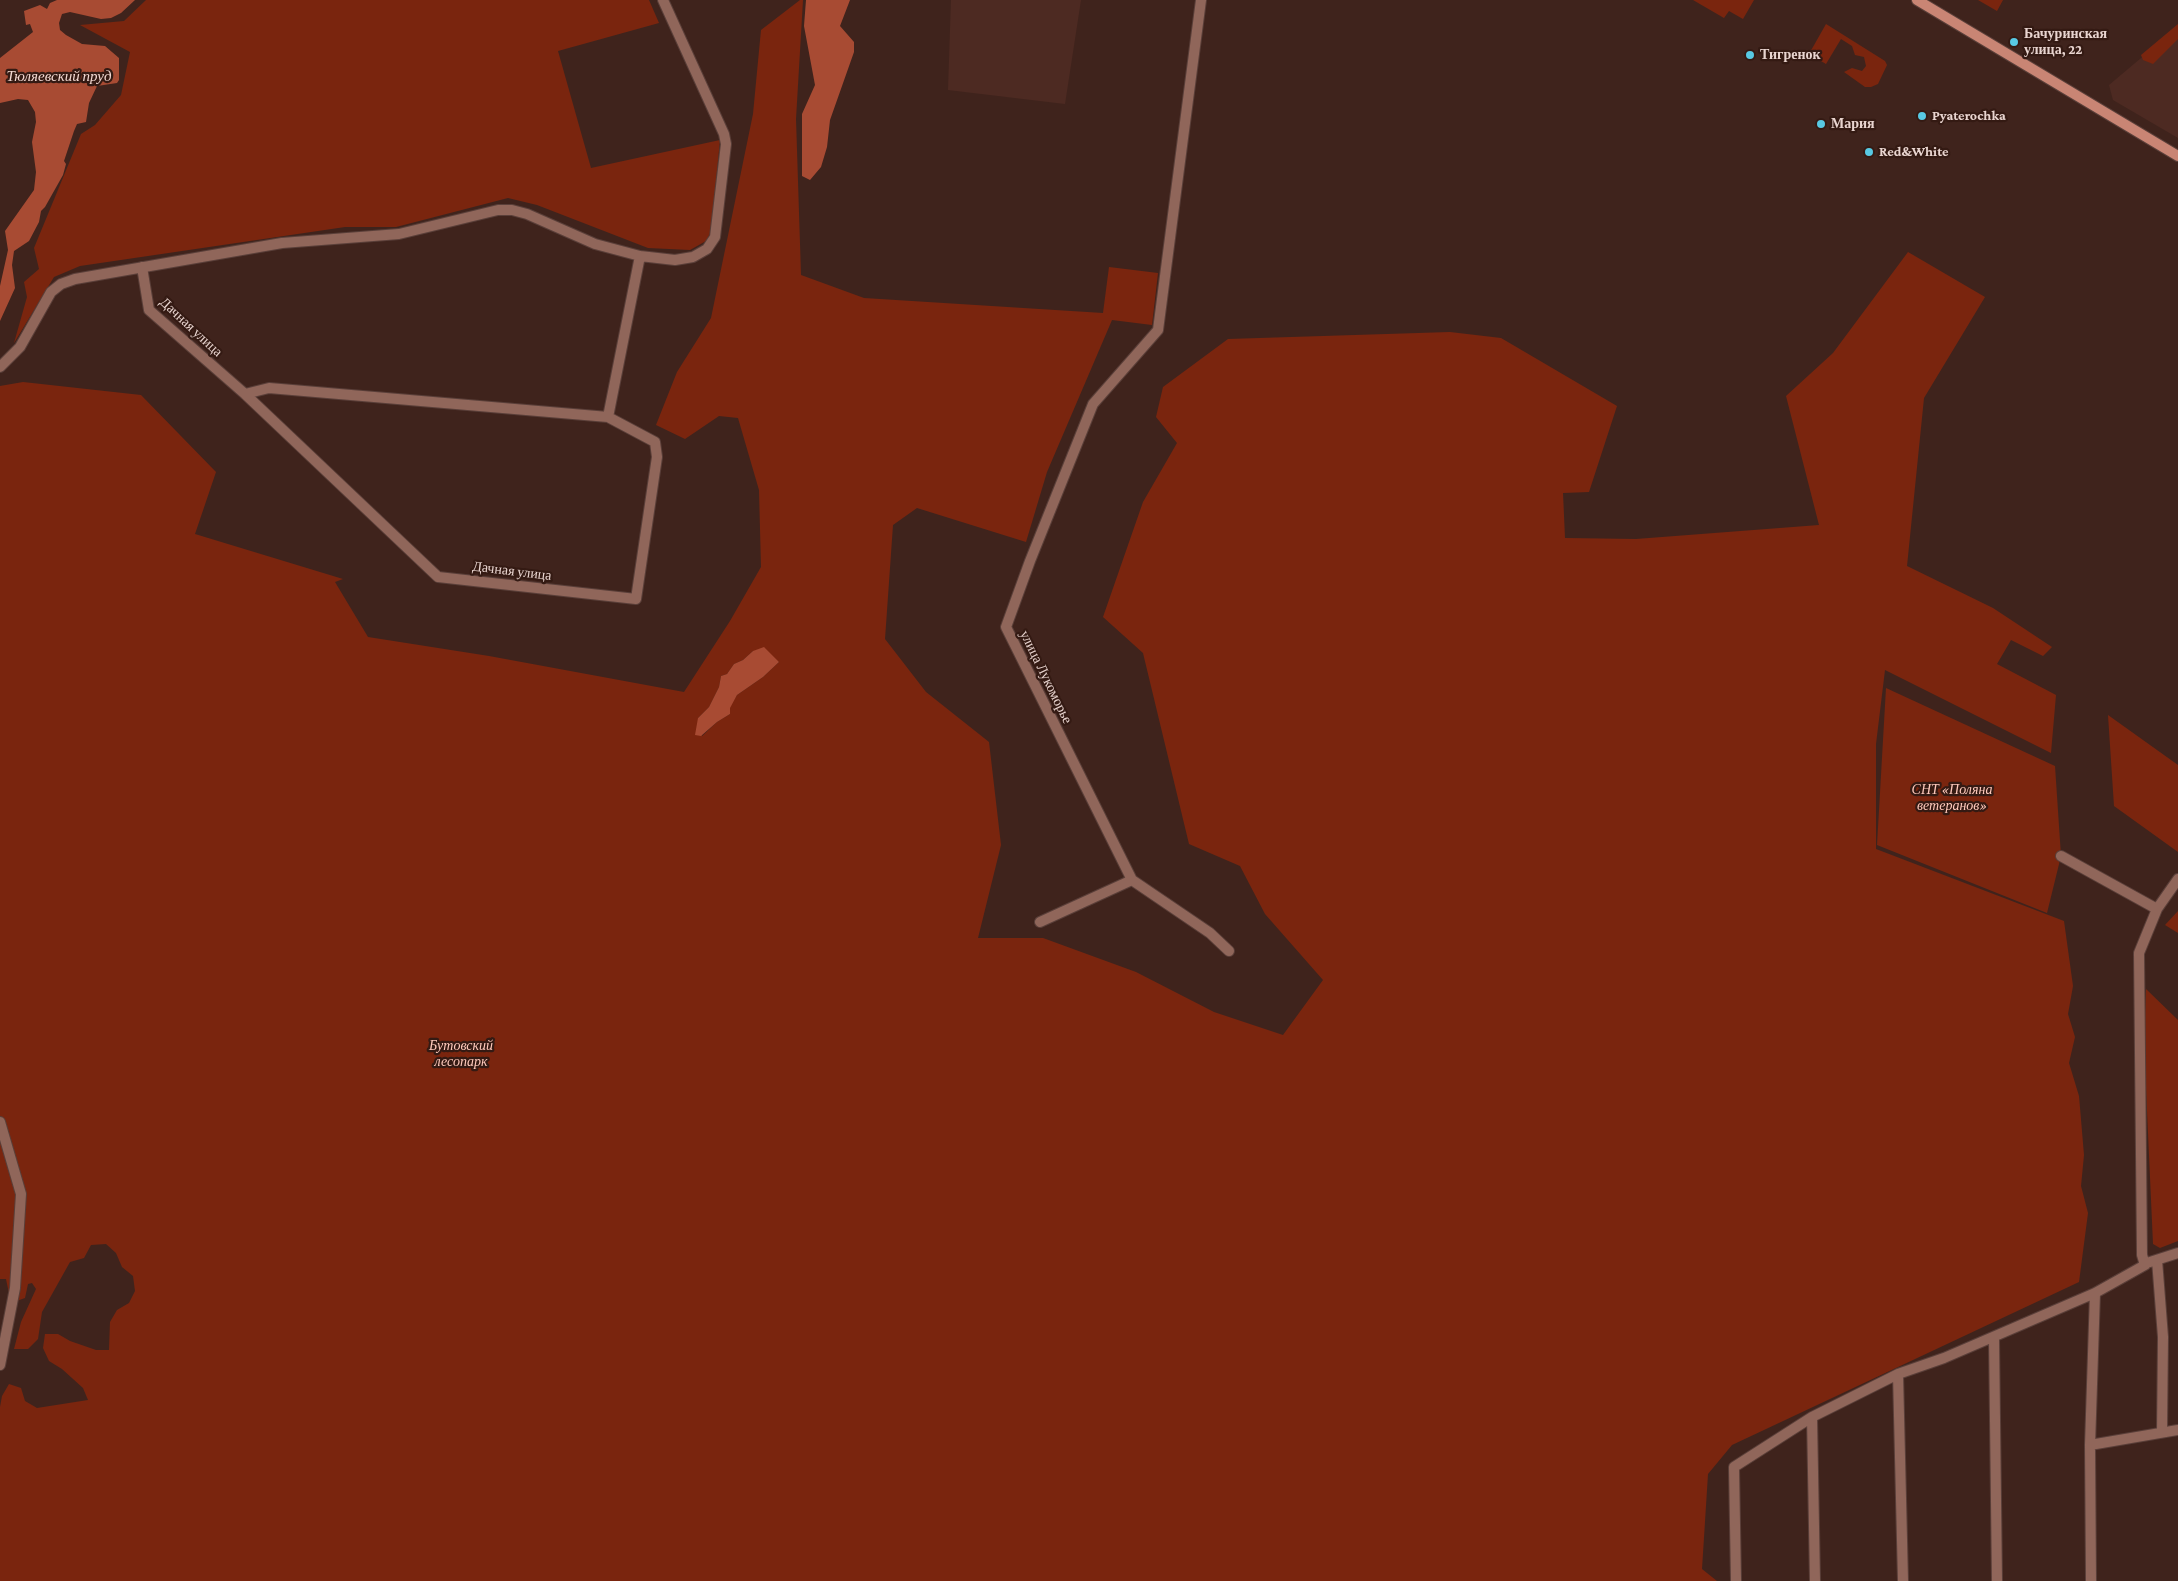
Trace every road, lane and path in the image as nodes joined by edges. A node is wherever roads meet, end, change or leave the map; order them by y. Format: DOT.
graph roads {
  1 [pos="663,0"];
  2 [pos="1201,0"];
  3 [pos="1917,0"];
  4 [pos="2178,156"];
  5 [pos="640,256"];
  6 [pos="142,267"];
  7 [pos="0,367"];
  8 [pos="245,394"];
  9 [pos="608,417"];
  10 [pos="2061,856"];
  11 [pos="2178,879"];
  12 [pos="1132,880"];
  13 [pos="2157,909"];
  14 [pos="1040,922"];
  15 [pos="1229,951"];
  16 [pos="0,1122"];
  17 [pos="2178,1253"];
  18 [pos="2156,1260"];
  19 [pos="2145,1265"];
  20 [pos="2095,1293"];
  21 [pos="1994,1338"];
  22 [pos="0,1364"];
  23 [pos="1898,1374"];
  24 [pos="1812,1417"];
  25 [pos="2178,1430"];
  26 [pos="2162,1432"];
  27 [pos="2090,1445"];
  28 [pos="1736,1581"];
  29 [pos="1815,1581"];
  30 [pos="1903,1581"];
  31 [pos="1997,1581"];
  32 [pos="2091,1581"];
  1 -- 5 [label="street"];
  2 -- 12 [label="street, улица Лукоморье"];
  3 -- 4 [label="street"];
  5 -- 6 [label="street"];
  5 -- 9 [label="street"];
  6 -- 7 [label="street"];
  6 -- 8 [label="street, Дачная улица"];
  8 -- 9 [label="street, Дачная улица"];
  8 -- 9 [label="street, Дачная улица"];
  10 -- 13 [label="street"];
  11 -- 13 [label="street"];
  12 -- 14 [label="street"];
  12 -- 15 [label="street, улица Лукоморье"];
  13 -- 19 [label="street"];
  16 -- 22 [label="street"];
  17 -- 18 [label="street"];
  18 -- 19 [label="street"];
  18 -- 26 [label="street"];
  19 -- 20 [label="street"];
  20 -- 21 [label="street"];
  20 -- 27 [label="street"];
  21 -- 23 [label="street"];
  21 -- 31 [label="street"];
  23 -- 24 [label="street"];
  23 -- 30 [label="street"];
  24 -- 28 [label="street"];
  24 -- 29 [label="street"];
  25 -- 26 [label="street"];
  26 -- 27 [label="street"];
  27 -- 32 [label="street"];
}
